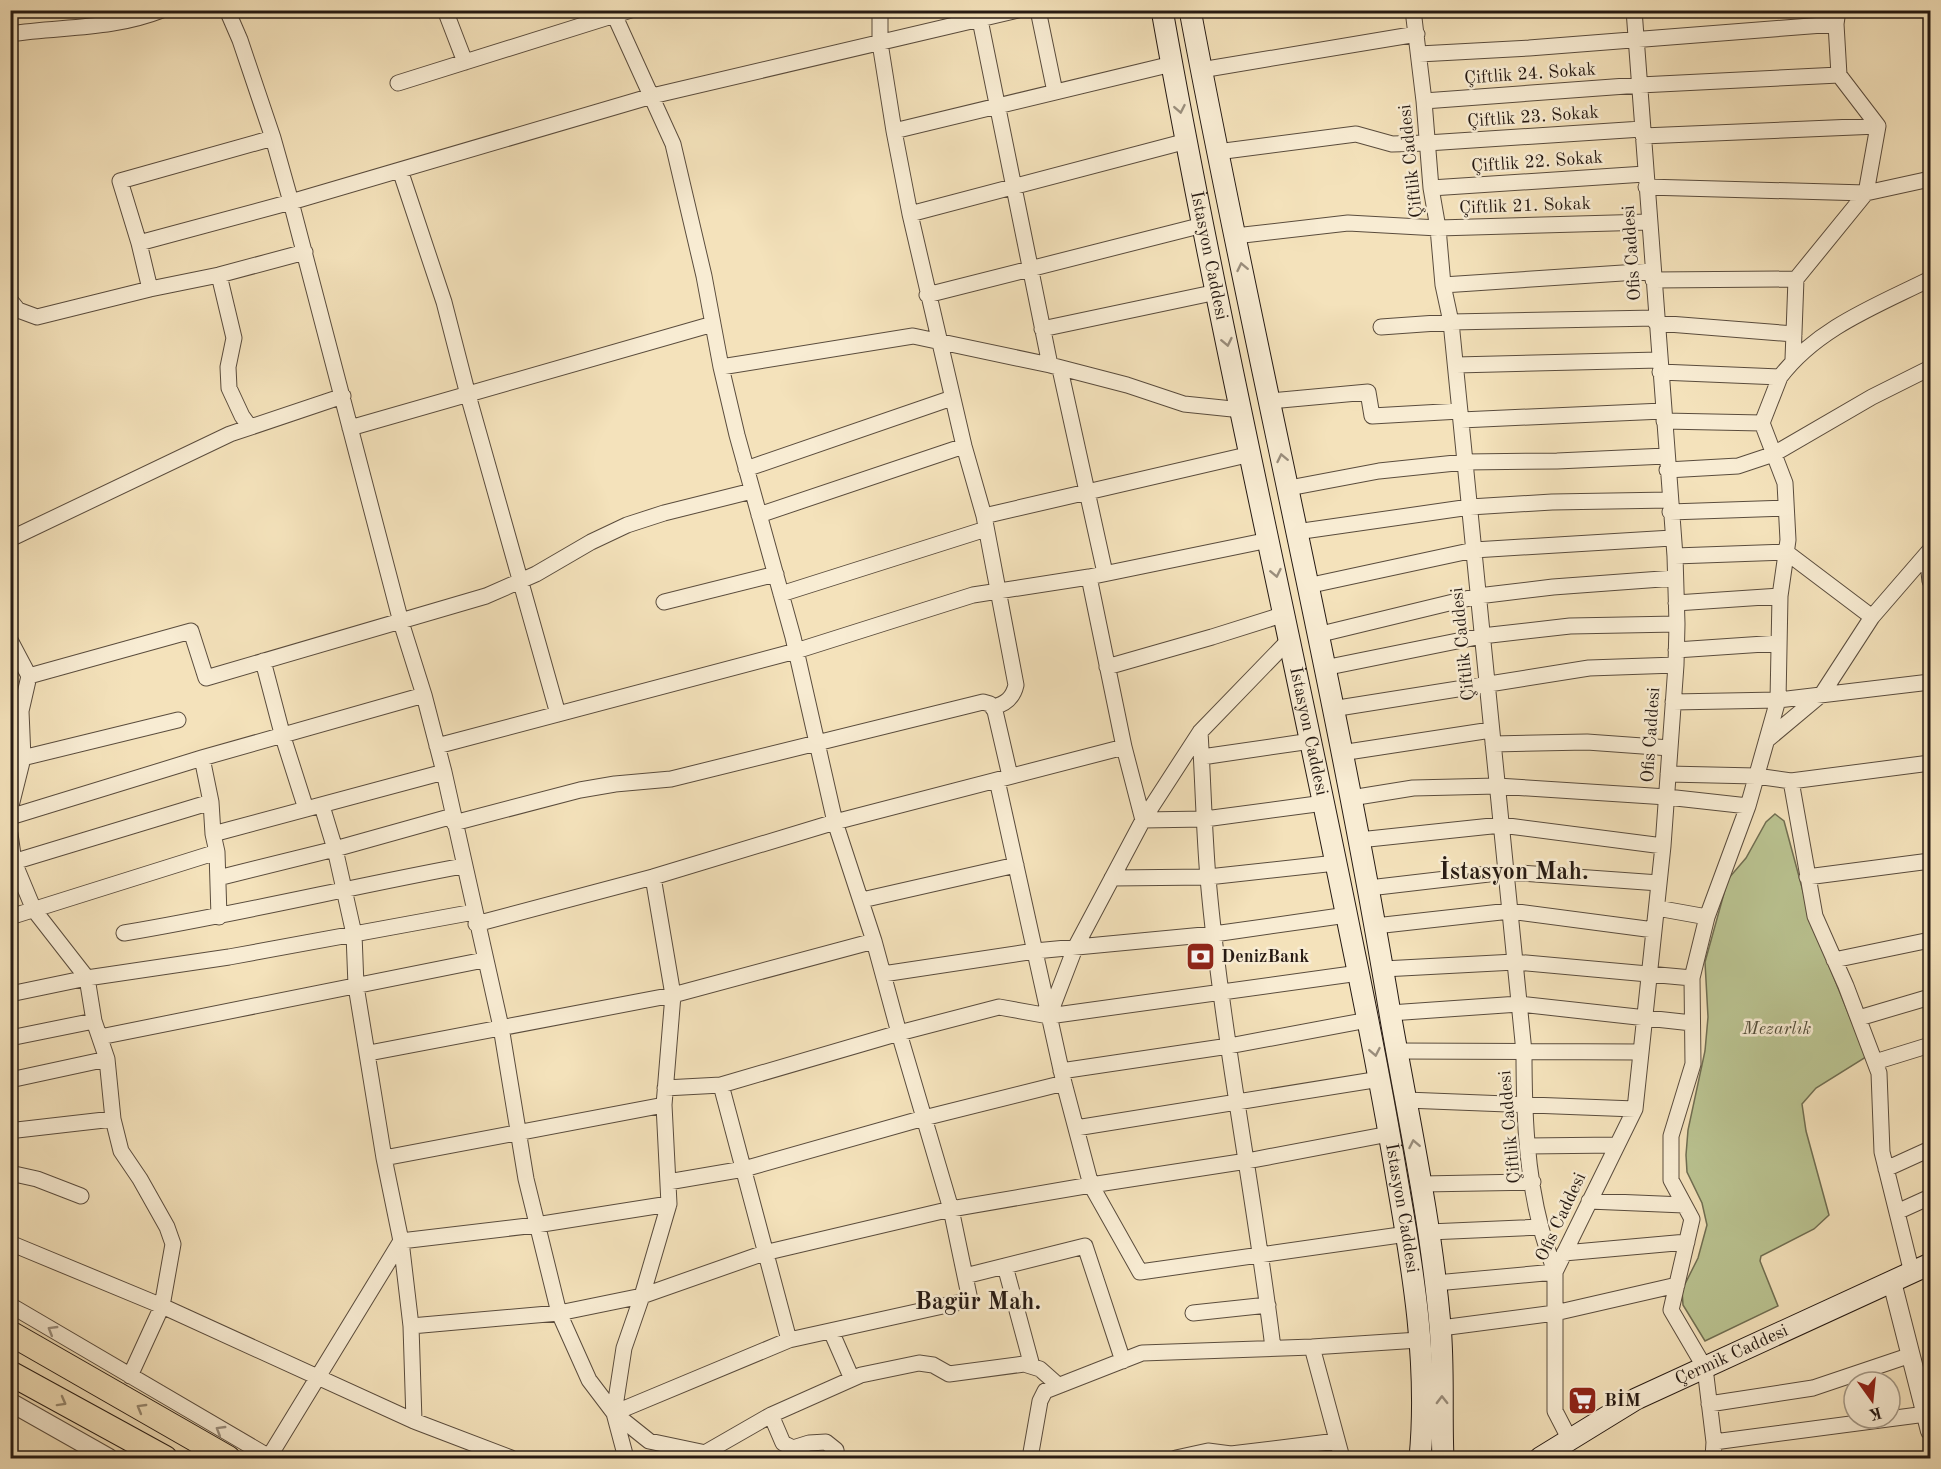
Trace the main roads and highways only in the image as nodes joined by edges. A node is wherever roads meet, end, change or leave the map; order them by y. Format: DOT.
graph roads {
  1 [pos="1162,10"];
  2 [pos="1190,10"];
  3 [pos="1921,1269"];
  4 [pos="10,1333"];
  5 [pos="10,1373"];
  6 [pos="165,1458"];
  7 [pos="228,1458"];
  8 [pos="1420,1458"];
  9 [pos="1443,1458"];
  10 [pos="1541,1458"];
  1 -- 8 [label="main road, İstasyon Caddesi, one-way"];
  9 -- 2 [label="main road, one-way"];
  3 -- 10 [label="main road, Çermik Caddesi"];
  7 -- 4 [label="highway, one-way"];
  5 -- 6 [label="highway, one-way"];
}
